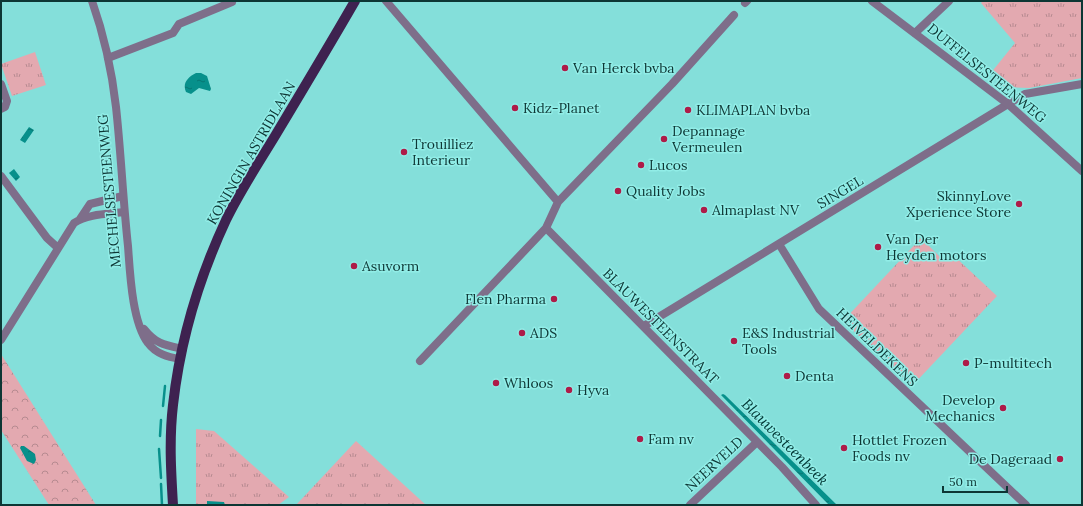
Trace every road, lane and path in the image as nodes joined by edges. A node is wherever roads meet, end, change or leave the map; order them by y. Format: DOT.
graph roads {
  1 [pos="92,1"];
  2 [pos="355,1"];
  3 [pos="386,1"];
  4 [pos="872,1"];
  5 [pos="949,1"];
  6 [pos="232,2"];
  7 [pos="734,16"];
  8 [pos="915,33"];
  9 [pos="108,58"];
  10 [pos="1,84"];
  11 [pos="1082,84"];
  12 [pos="1008,104"];
  13 [pos="1,109"];
  14 [pos="1082,171"];
  15 [pos="1,176"];
  16 [pos="123,196"];
  17 [pos="558,202"];
  18 [pos="124,212"];
  19 [pos="80,219"];
  20 [pos="546,228"];
  21 [pos="779,244"];
  22 [pos="58,248"];
  23 [pos="139,322"];
  24 [pos="644,326"];
  25 [pos="1,340"];
  26 [pos="182,349"];
  27 [pos="180,359"];
  28 [pos="420,361"];
  29 [pos="757,442"];
  30 [pos="173,505"];
  31 [pos="690,505"];
  32 [pos="816,505"];
  33 [pos="1026,505"];
  1 -- 9 [label="street, MECHELSESTEENWEG"];
  2 -- 26 [label="main road, KONINGIN ASTRIDLAAN"];
  3 -- 17 [label="street"];
  4 -- 8 [label="street, DUFFELSESTEENWEG"];
  5 -- 8 [label="street"];
  6 -- 9 [label="street"];
  7 -- 17 [label="street"];
  8 -- 12 [label="street, DUFFELSESTEENWEG"];
  9 -- 16 [label="street, MECHELSESTEENWEG"];
  10 -- 13 [label="street"];
  11 -- 12 [label="street, SINGEL"];
  12 -- 14 [label="street, DUFFELSESTEENWEG"];
  12 -- 21 [label="street, SINGEL"];
  15 -- 22 [label="street"];
  16 -- 18 [label="street, MECHELSESTEENWEG"];
  16 -- 19 [label="street"];
  17 -- 20 [label="street"];
  18 -- 19 [label="street"];
  18 -- 23 [label="street, MECHELSESTEENWEG"];
  19 -- 22 [label="street"];
  20 -- 24 [label="street, BLAUWESTEENSTRAAT"];
  20 -- 28 [label="street"];
  21 -- 24 [label="street, SINGEL"];
  21 -- 33 [label="street, HEIVELDEKENS"];
  22 -- 25 [label="street"];
  23 -- 26 [label="street, MECHELSESTEENWEG"];
  23 -- 27 [label="street, MECHELSESTEENWEG"];
  24 -- 29 [label="street, BLAUWESTEENSTRAAT"];
  26 -- 27 [label="main road"];
  27 -- 30 [label="main road"];
  29 -- 31 [label="street, NEERVELD"];
  29 -- 32 [label="street, BLAUWESTEENSTRAAT"];
}
